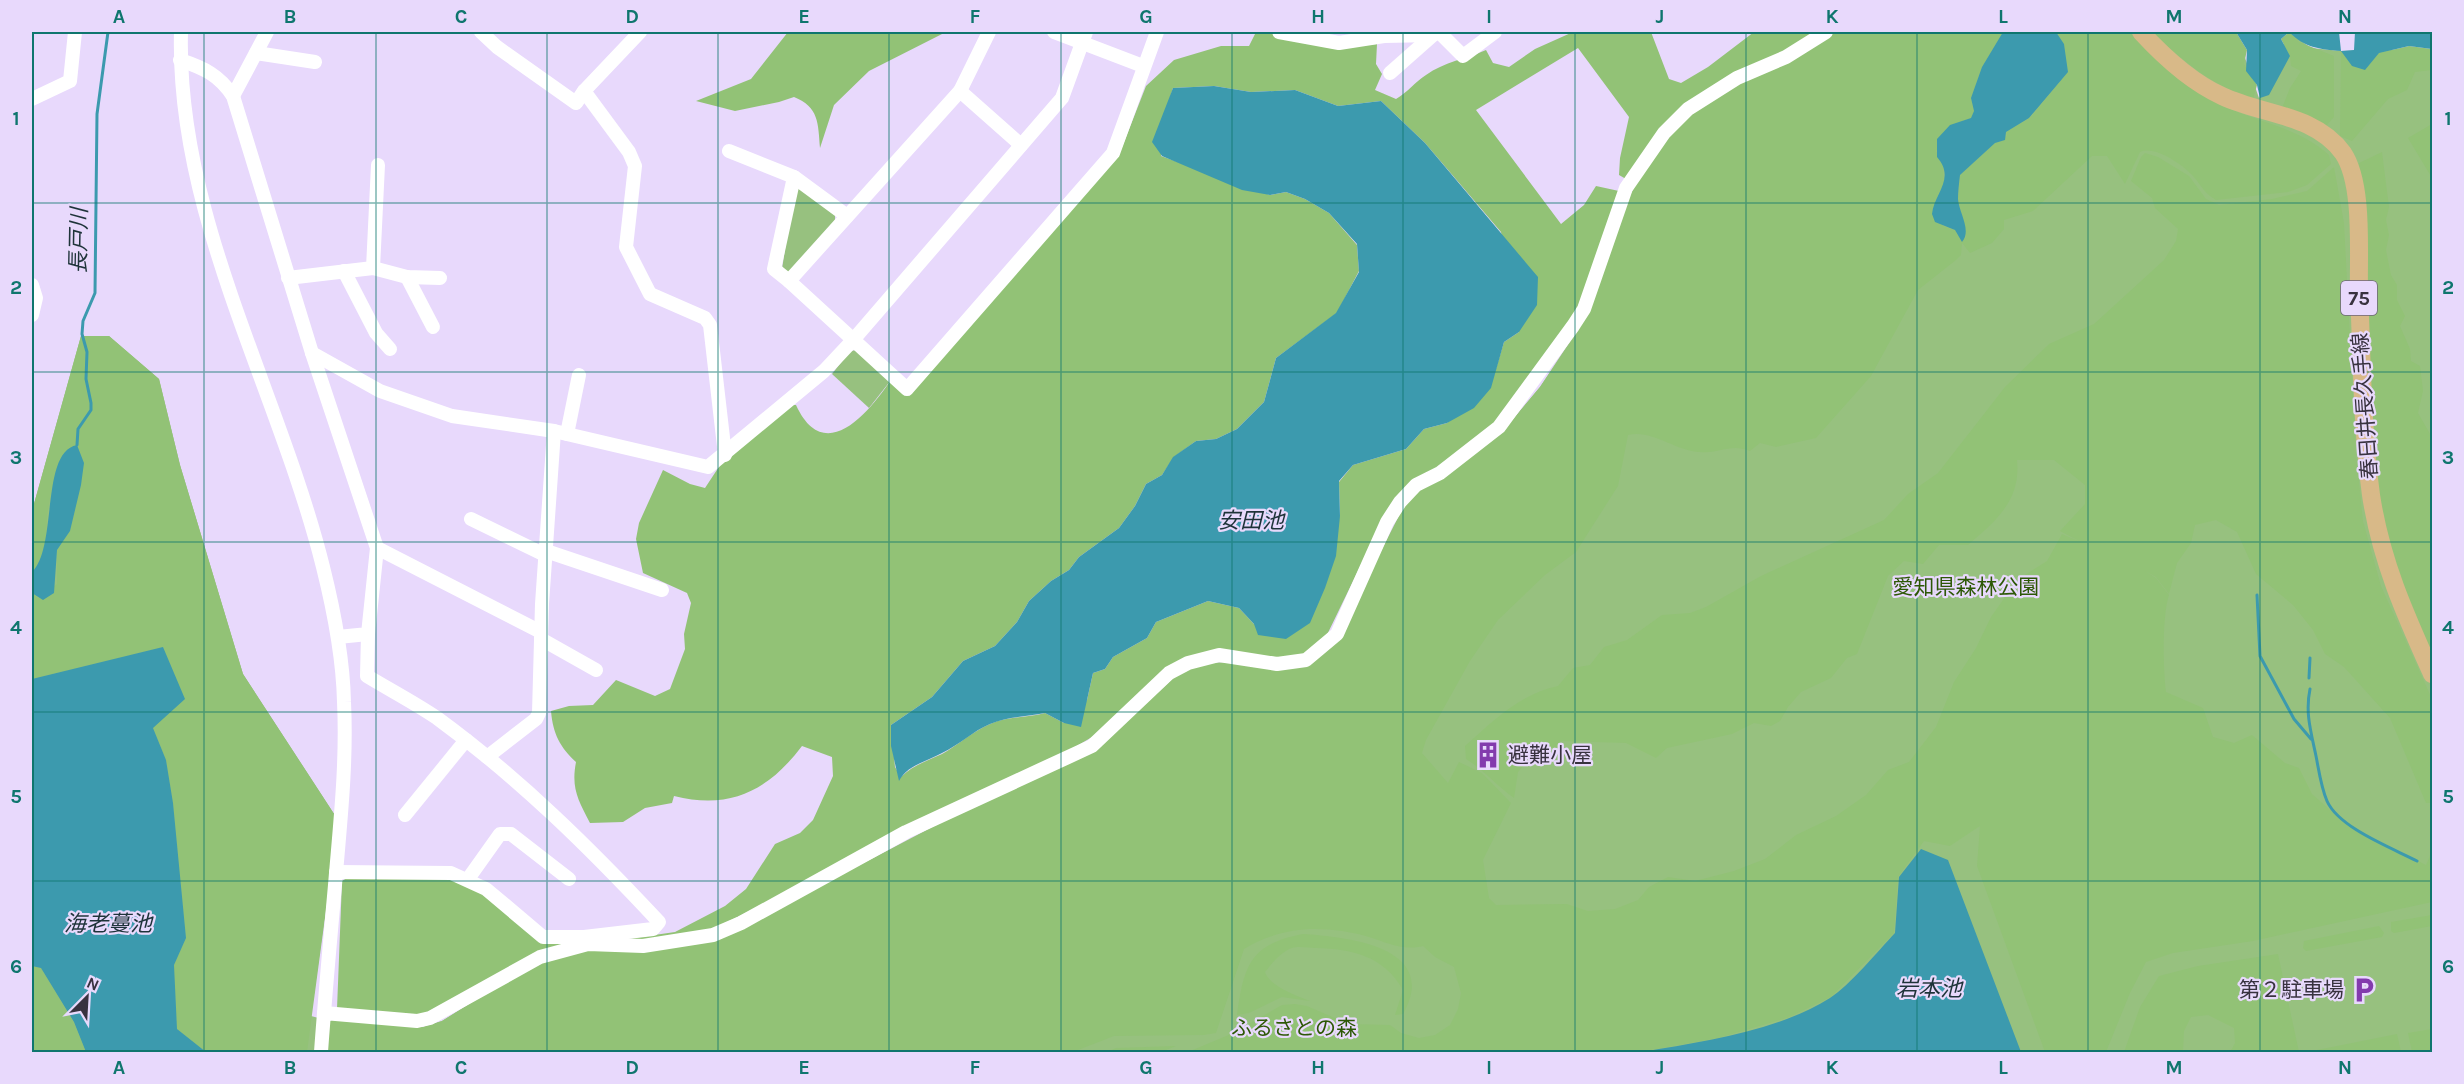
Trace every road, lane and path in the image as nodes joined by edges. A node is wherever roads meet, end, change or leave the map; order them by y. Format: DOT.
graph roads {
  1 [pos="75,32"];
  2 [pos="181,32"];
  3 [pos="267,32"];
  4 [pos="482,32"];
  5 [pos="640,32"];
  6 [pos="989,32"];
  7 [pos="1054,32"];
  8 [pos="1156,32"];
  9 [pos="1279,32"];
  10 [pos="1495,32"];
  11 [pos="1826,32"];
  12 [pos="2141,32"];
  13 [pos="1436,33"];
  14 [pos="1084,37"];
  15 [pos="256,53"];
  16 [pos="180,60"];
  17 [pos="315,62"];
  18 [pos="1143,66"];
  19 [pos="1390,73"];
  20 [pos="584,91"];
  21 [pos="960,91"];
  22 [pos="233,96"];
  23 [pos="32,99"];
  24 [pos="1021,145"];
  25 [pos="729,151"];
  26 [pos="378,165"];
  27 [pos="794,177"];
  28 [pos="847,216"];
  29 [pos="373,268"];
  30 [pos="344,271"];
  31 [pos="407,277"];
  32 [pos="288,278"];
  33 [pos="440,278"];
  34 [pos="789,281"];
  35 [pos="32,285"];
  36 [pos="32,315"];
  37 [pos="433,327"];
  38 [pos="854,339"];
  39 [pos="390,350"];
  40 [pos="312,353"];
  41 [pos="579,375"];
  42 [pos="561,433"];
  43 [pos="725,454"];
  44 [pos="471,519"];
  45 [pos="377,548"];
  46 [pos="545,553"];
  47 [pos="662,590"];
  48 [pos="368,634"];
  49 [pos="541,636"];
  50 [pos="338,637"];
  51 [pos="596,670"];
  52 [pos="2433,674"];
  53 [pos="466,740"];
  54 [pos="488,757"];
  55 [pos="405,815"];
  56 [pos="336,872"];
  57 [pos="468,879"];
  58 [pos="569,879"];
  59 [pos="588,940"];
  60 [pos="324,1013"];
  61 [pos="321,1053"];
  1 -- 23 [label="street"];
  2 -- 16 [label="street"];
  3 -- 15 [label="street"];
  4 -- 20 [label="street"];
  5 -- 20 [label="street"];
  6 -- 21 [label="street"];
  7 -- 14 [label="street"];
  8 -- 18 [label="street"];
  9 -- 13 [label="street"];
  10 -- 13 [label="street"];
  11 -- 59 [label="street"];
  12 -- 52 [label="main road, 春日井長久手線 / 75"];
  13 -- 19 [label="street"];
  14 -- 18 [label="street"];
  14 -- 24 [label="street"];
  15 -- 17 [label="street"];
  15 -- 22 [label="street"];
  16 -- 22 [label="street"];
  16 -- 50 [label="street"];
  18 -- 38 [label="street"];
  20 -- 43 [label="street"];
  21 -- 24 [label="street"];
  21 -- 28 [label="street"];
  22 -- 32 [label="street"];
  24 -- 38 [label="street"];
  25 -- 27 [label="street"];
  26 -- 29 [label="street"];
  27 -- 28 [label="street"];
  27 -- 34 [label="street"];
  28 -- 34 [label="street"];
  29 -- 30 [label="street"];
  29 -- 31 [label="street"];
  30 -- 32 [label="street"];
  30 -- 39 [label="street"];
  31 -- 33 [label="street"];
  31 -- 37 [label="street"];
  32 -- 40 [label="street"];
  34 -- 38 [label="street"];
  35 -- 36 [label="street"];
  38 -- 43 [label="street"];
  40 -- 42 [label="street"];
  40 -- 45 [label="street"];
  41 -- 42 [label="street"];
  42 -- 43 [label="street"];
  42 -- 46 [label="street"];
  44 -- 46 [label="street"];
  45 -- 48 [label="street"];
  45 -- 49 [label="street"];
  46 -- 47 [label="street"];
  46 -- 49 [label="street"];
  48 -- 50 [label="street"];
  48 -- 53 [label="street"];
  49 -- 51 [label="street"];
  49 -- 54 [label="street"];
  50 -- 56 [label="street"];
  53 -- 54 [label="street"];
  53 -- 55 [label="street"];
  54 -- 59 [label="street"];
  56 -- 57 [label="street"];
  56 -- 60 [label="street"];
  57 -- 58 [label="street"];
  57 -- 59 [label="street"];
  59 -- 60 [label="street"];
  60 -- 61 [label="street"];
}
